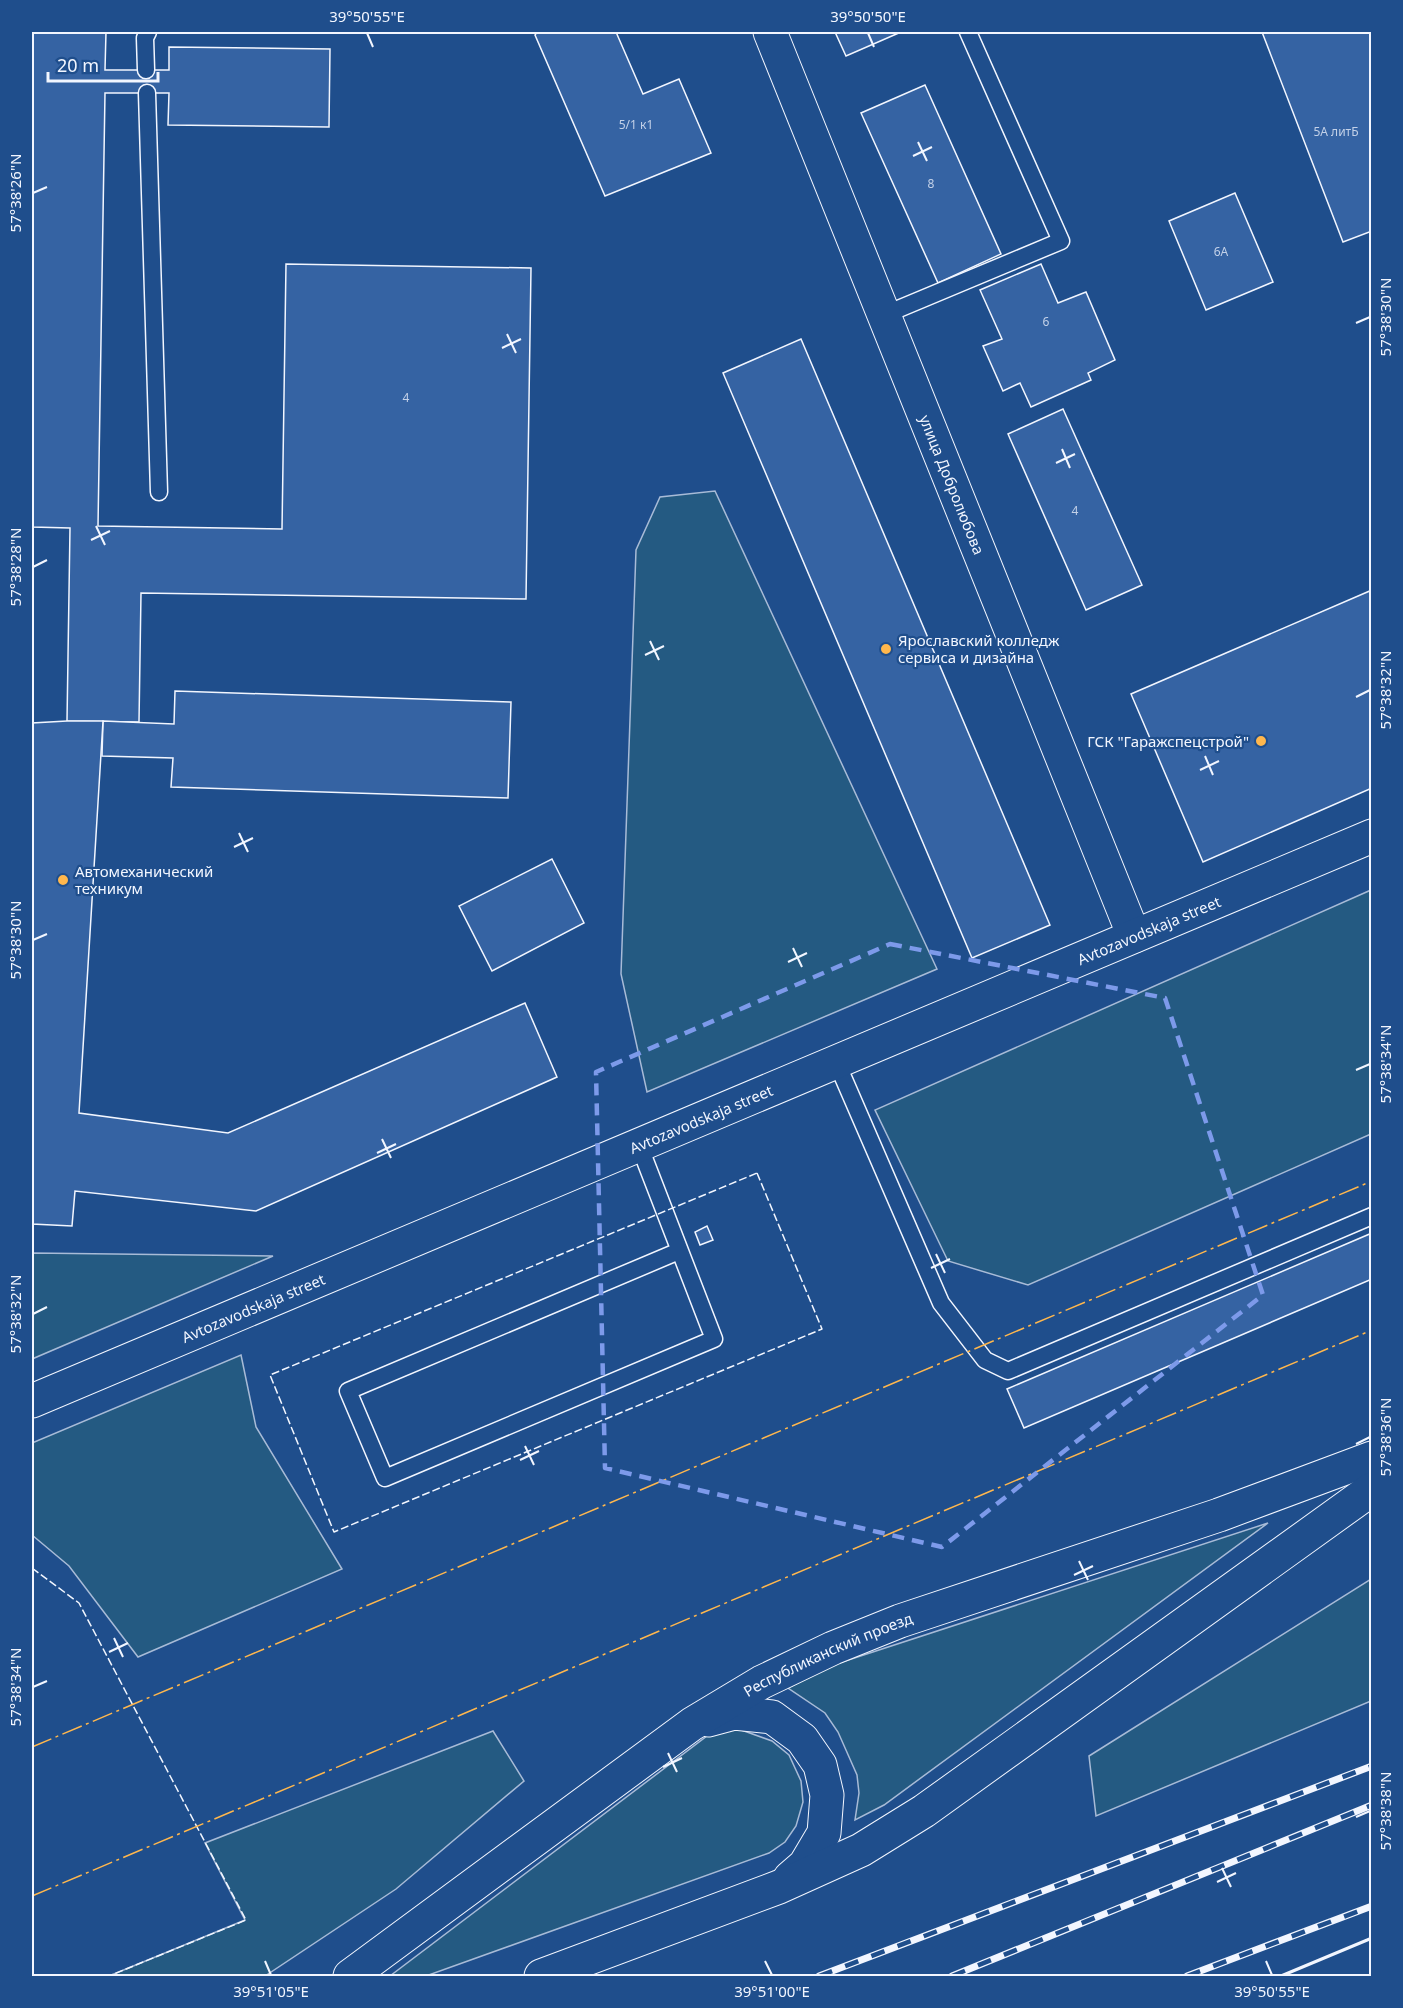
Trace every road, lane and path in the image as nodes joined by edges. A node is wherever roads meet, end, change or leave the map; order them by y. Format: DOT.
graph roads {
  1 [pos="148,32"];
  2 [pos="770,32"];
  3 [pos="968,32"];
  4 [pos="146,70"];
  5 [pos="147,93"];
  6 [pos="884,315"];
  7 [pos="159,492"];
  8 [pos="1371,836"];
  9 [pos="1134,936"];
  10 [pos="836,1061"];
  11 [pos="639,1145"];
  12 [pos="1371,1216"];
  13 [pos="680,1251"];
  14 [pos="32,1401"];
  15 [pos="1371,1458"];
  16 [pos="1371,1489"];
  17 [pos="692,1724"];
  18 [pos="779,1887"];
  19 [pos="350,1977"];
  20 [pos="541,1977"];
  1 -- 4 [label="lane"];
  2 -- 6 [label="street, улица Добролюбова"];
  3 -- 6 [label="lane"];
  5 -- 7 [label="lane"];
  6 -- 9 [label="street, улица Добролюбова"];
  8 -- 9 [label="street, Avtozavodskaja street"];
  9 -- 10 [label="street, Avtozavodskaja street"];
  10 -- 11 [label="street, Avtozavodskaja street"];
  10 -- 12 [label="lane"];
  11 -- 13 [label="lane"];
  11 -- 14 [label="street, Avtozavodskaja street"];
  13 -- 13 [label="lane"];
  15 -- 17 [label="street, Республиканский проезд"];
  16 -- 18 [label="street"];
  17 -- 18 [label="street"];
  17 -- 19 [label="street, Республиканский проезд"];
  18 -- 20 [label="street"];
}
